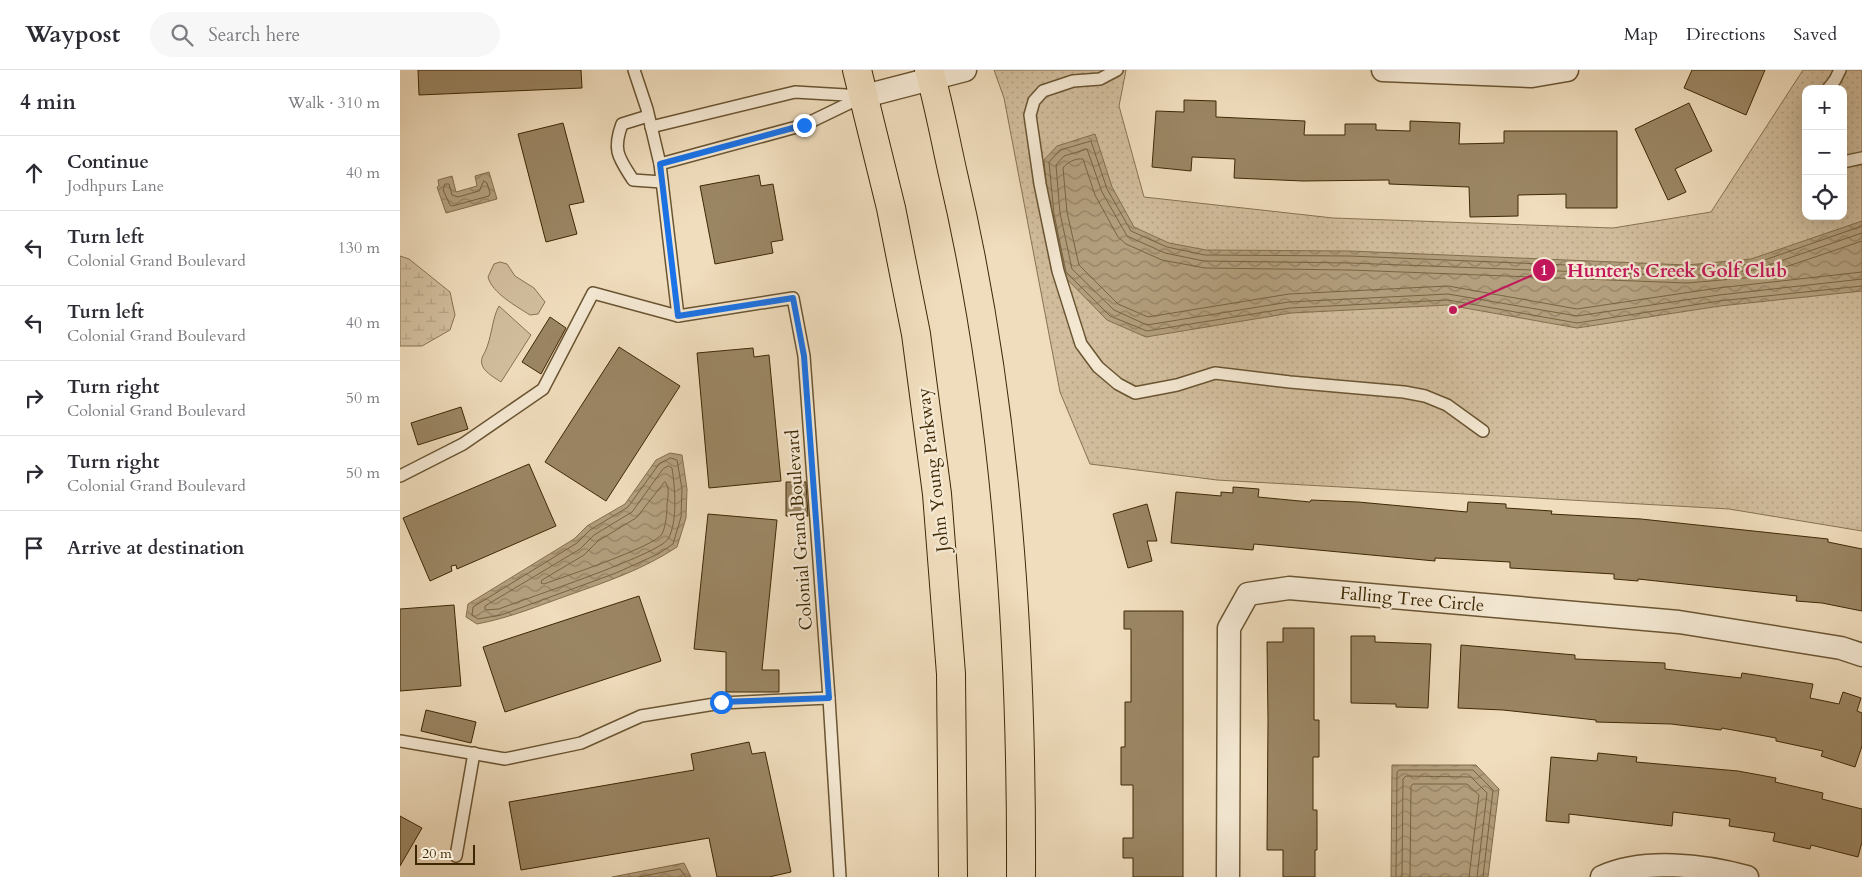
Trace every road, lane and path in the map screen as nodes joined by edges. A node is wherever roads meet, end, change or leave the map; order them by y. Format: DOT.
graph roads {
  1 [pos="634,70"];
  2 [pos="858,70"];
  3 [pos="965,70"];
  4 [pos="1118,70"];
  5 [pos="1383,70"];
  6 [pos="1399,70"];
  7 [pos="1568,70"];
  8 [pos="1840,70"];
  9 [pos="930,75"];
  10 [pos="1831,85"];
  11 [pos="865,96"];
  12 [pos="650,122"];
  13 [pos="1862,158"];
  14 [pos="1847,161"];
  15 [pos="660,164"];
  16 [pos="662,182"];
  17 [pos="678,316"];
  18 [pos="1483,431"];
  19 [pos="400,476"];
  20 [pos="1862,655"];
  21 [pos="829,698"];
  22 [pos="400,741"];
  23 [pos="474,753"];
  24 [pos="456,856"];
  25 [pos="840,877"];
  26 [pos="954,877"];
  27 [pos="1021,877"];
  28 [pos="1228,877"];
  29 [pos="1602,877"];
  30 [pos="1747,877"];
  1 -- 12 [label="lane"];
  2 -- 11 [label="highway, John Young Parkway"];
  3 -- 9 [label="street"];
  4 -- 18 [label="lane"];
  5 -- 6 [label="street"];
  6 -- 7 [label="street"];
  8 -- 10 [label="lane"];
  9 -- 11 [label="street"];
  9 -- 27 [label="highway"];
  11 -- 12 [label="lane"];
  11 -- 15 [label="lane"];
  11 -- 26 [label="highway, John Young Parkway"];
  12 -- 15 [label="lane"];
  12 -- 16 [label="lane"];
  13 -- 14 [label="lane"];
  15 -- 16 [label="lane"];
  16 -- 17 [label="lane"];
  17 -- 19 [label="lane, Colonial Grand Boulevard"];
  17 -- 21 [label="lane, Colonial Grand Boulevard"];
  20 -- 28 [label="street, Falling Tree Circle"];
  21 -- 23 [label="lane"];
  21 -- 25 [label="lane, Colonial Grand Boulevard"];
  22 -- 23 [label="lane"];
  23 -- 24 [label="lane"];
  29 -- 30 [label="street"];
}
